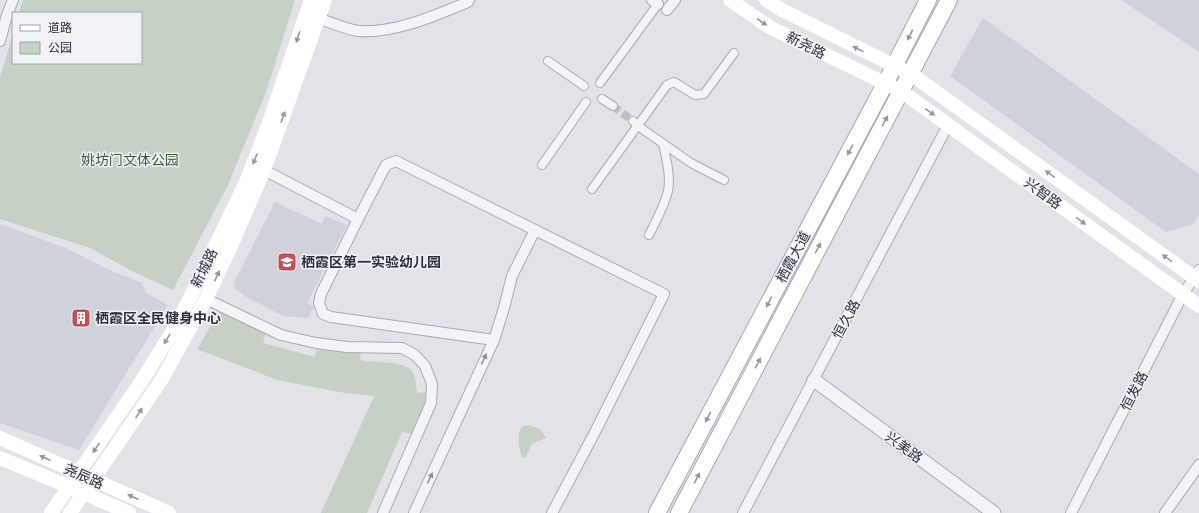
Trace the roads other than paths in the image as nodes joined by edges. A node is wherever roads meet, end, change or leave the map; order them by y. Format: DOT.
graph roads {
  1 [pos="13,0"];
  2 [pos="311,0"];
  3 [pos="324,0"];
  4 [pos="469,0"];
  5 [pos="674,0"];
  6 [pos="730,0"];
  7 [pos="766,0"];
  8 [pos="928,0"];
  9 [pos="949,0"];
  10 [pos="655,2"];
  11 [pos="667,10"];
  12 [pos="318,18"];
  13 [pos="0,41"];
  14 [pos="734,53"];
  15 [pos="548,61"];
  16 [pos="893,66"];
  17 [pos="911,74"];
  18 [pos="600,83"];
  19 [pos="885,84"];
  20 [pos="584,86"];
  21 [pos="901,91"];
  22 [pos="602,99"];
  23 [pos="586,102"];
  24 [pos="613,106"];
  25 [pos="635,123"];
  26 [pos="948,125"];
  27 [pos="663,144"];
  28 [pos="542,165"];
  29 [pos="264,170"];
  30 [pos="724,180"];
  31 [pos="592,189"];
  32 [pos="358,219"];
  33 [pos="535,230"];
  34 [pos="649,235"];
  35 [pos="1198,276"];
  36 [pos="1183,294"];
  37 [pos="206,299"];
  38 [pos="1199,306"];
  39 [pos="494,340"];
  40 [pos="814,380"];
  41 [pos="0,438"];
  42 [pos="0,458"];
  43 [pos="1199,465"];
  44 [pos="79,474"];
  45 [pos="93,480"];
  46 [pos="70,487"];
  47 [pos="84,493"];
  48 [pos="51,513"];
  49 [pos="70,513"];
  50 [pos="129,513"];
  51 [pos="169,513"];
  52 [pos="383,513"];
  53 [pos="414,513"];
  54 [pos="552,513"];
  55 [pos="658,513"];
  56 [pos="679,513"];
  57 [pos="743,513"];
  58 [pos="994,513"];
  59 [pos="1071,513"];
  60 [pos="1165,513"];
  1 -- 13 [label="street"];
  2 -- 44 [label="main road, 新城路, one-way"];
  3 -- 12 [label="main road, 新城路"];
  4 -- 12 [label="street"];
  5 -- 11 [label="street"];
  6 -- 19 [label="main road, 新尧路, one-way"];
  16 -- 7 [label="main road, 新尧路, one-way"];
  8 -- 16 [label="main road, 栖霞大道, one-way"];
  9 -- 17 [label="main road, 栖霞大道"];
  10 -- 18 [label="street"];
  29 -- 12 [label="main road, 新城路, one-way"];
  14 -- 25 [label="street"];
  15 -- 20 [label="street"];
  16 -- 17 [label="main road, 兴智路"];
  16 -- 19 [label="main road, 栖霞大道"];
  17 -- 21 [label="main road, 栖霞大道"];
  35 -- 17 [label="main road, 兴智路, one-way"];
  19 -- 21 [label="main road, 兴智路"];
  19 -- 55 [label="main road, 栖霞大道, one-way"];
  21 -- 26 [label="main road, 兴智路, one-way"];
  56 -- 21 [label="main road, 栖霞大道, one-way"];
  22 -- 24 [label="street"];
  23 -- 28 [label="street"];
  25 -- 27 [label="street"];
  25 -- 31 [label="street"];
  26 -- 36 [label="main road, 兴智路, one-way"];
  26 -- 40 [label="street, 恒久路"];
  27 -- 30 [label="street"];
  27 -- 34 [label="street"];
  29 -- 32 [label="street"];
  37 -- 29 [label="main road, 新城路, one-way"];
  32 -- 33 [label="street"];
  32 -- 39 [label="street"];
  33 -- 39 [label="street"];
  33 -- 54 [label="street"];
  35 -- 36 [label="street, 恒发路"];
  36 -- 38 [label="main road, 兴智路"];
  36 -- 59 [label="street, 恒发路"];
  45 -- 37 [label="main road, 新城路, one-way"];
  37 -- 52 [label="street"];
  53 -- 39 [label="street, one-way"];
  40 -- 57 [label="street, 恒久路"];
  40 -- 58 [label="street, 兴美路"];
  44 -- 41 [label="main road, 尧辰路, one-way"];
  42 -- 46 [label="main road, 尧辰路"];
  43 -- 60 [label="street"];
  44 -- 45 [label="main road, 尧辰路"];
  44 -- 46 [label="main road, 新城路"];
  45 -- 47 [label="main road, 新城路"];
  51 -- 45 [label="main road, 尧辰路, one-way"];
  46 -- 47 [label="main road, 尧辰路"];
  46 -- 48 [label="main road, 新城路"];
  47 -- 49 [label="main road, 新城路"];
  47 -- 50 [label="main road, 尧辰路"];
}
